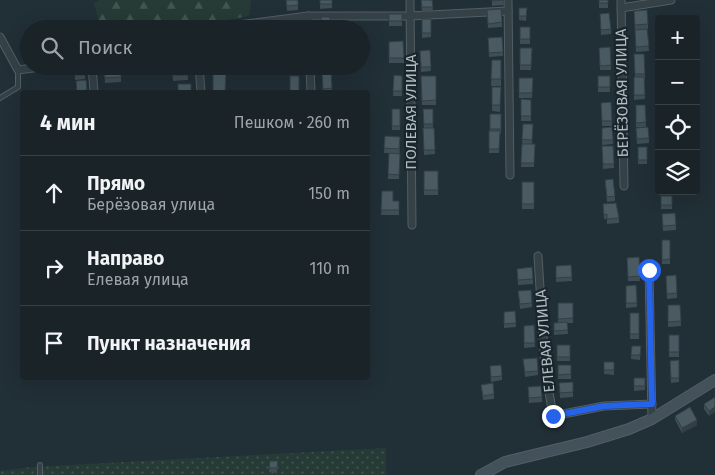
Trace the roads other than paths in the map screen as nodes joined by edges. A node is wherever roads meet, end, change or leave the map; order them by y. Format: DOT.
graph roads {
  1 [pos="410,0"];
  2 [pos="508,0"];
  3 [pos="621,0"];
  4 [pos="671,0"];
  5 [pos="621,8"];
  6 [pos="508,11"];
  7 [pos="308,16"];
  8 [pos="410,16"];
  9 [pos="277,20"];
  10 [pos="308,20"];
  11 [pos="0,38"];
  12 [pos="18,70"];
  13 [pos="93,75"];
  14 [pos="200,75"];
  15 [pos="310,75"];
  16 [pos="94,90"];
  17 [pos="201,90"];
  18 [pos="311,90"];
  19 [pos="0,98"];
  20 [pos="510,175"];
  21 [pos="624,186"];
  22 [pos="412,225"];
  23 [pos="538,256"];
  24 [pos="649,270"];
  25 [pos="715,380"];
  26 [pos="652,404"];
  27 [pos="652,419"];
  28 [pos="40,465"];
  29 [pos="40,475"];
  30 [pos="481,475"];
  1 -- 8 [label="street, ПОЛЕВАЯ УЛИЦА"];
  2 -- 6 [label="street"];
  3 -- 5 [label="street, БЕРЁЗОВАЯ УЛИЦА"];
  4 -- 5 [label="street"];
  5 -- 21 [label="street, БЕРЁЗОВАЯ УЛИЦА"];
  6 -- 8 [label="street"];
  6 -- 20 [label="street"];
  7 -- 8 [label="street"];
  7 -- 9 [label="street"];
  7 -- 10 [label="street"];
  8 -- 22 [label="street, ПОЛЕВАЯ УЛИЦА"];
  11 -- 12 [label="street"];
  12 -- 19 [label="lane"];
  13 -- 16 [label="street"];
  14 -- 17 [label="street"];
  15 -- 18 [label="street"];
  23 -- 26 [label="street, ЕЛЕВАЯ УЛИЦА"];
  24 -- 26 [label="street"];
  25 -- 27 [label="street"];
  26 -- 27 [label="street"];
  27 -- 30 [label="street"];
  28 -- 29 [label="lane"];
}
